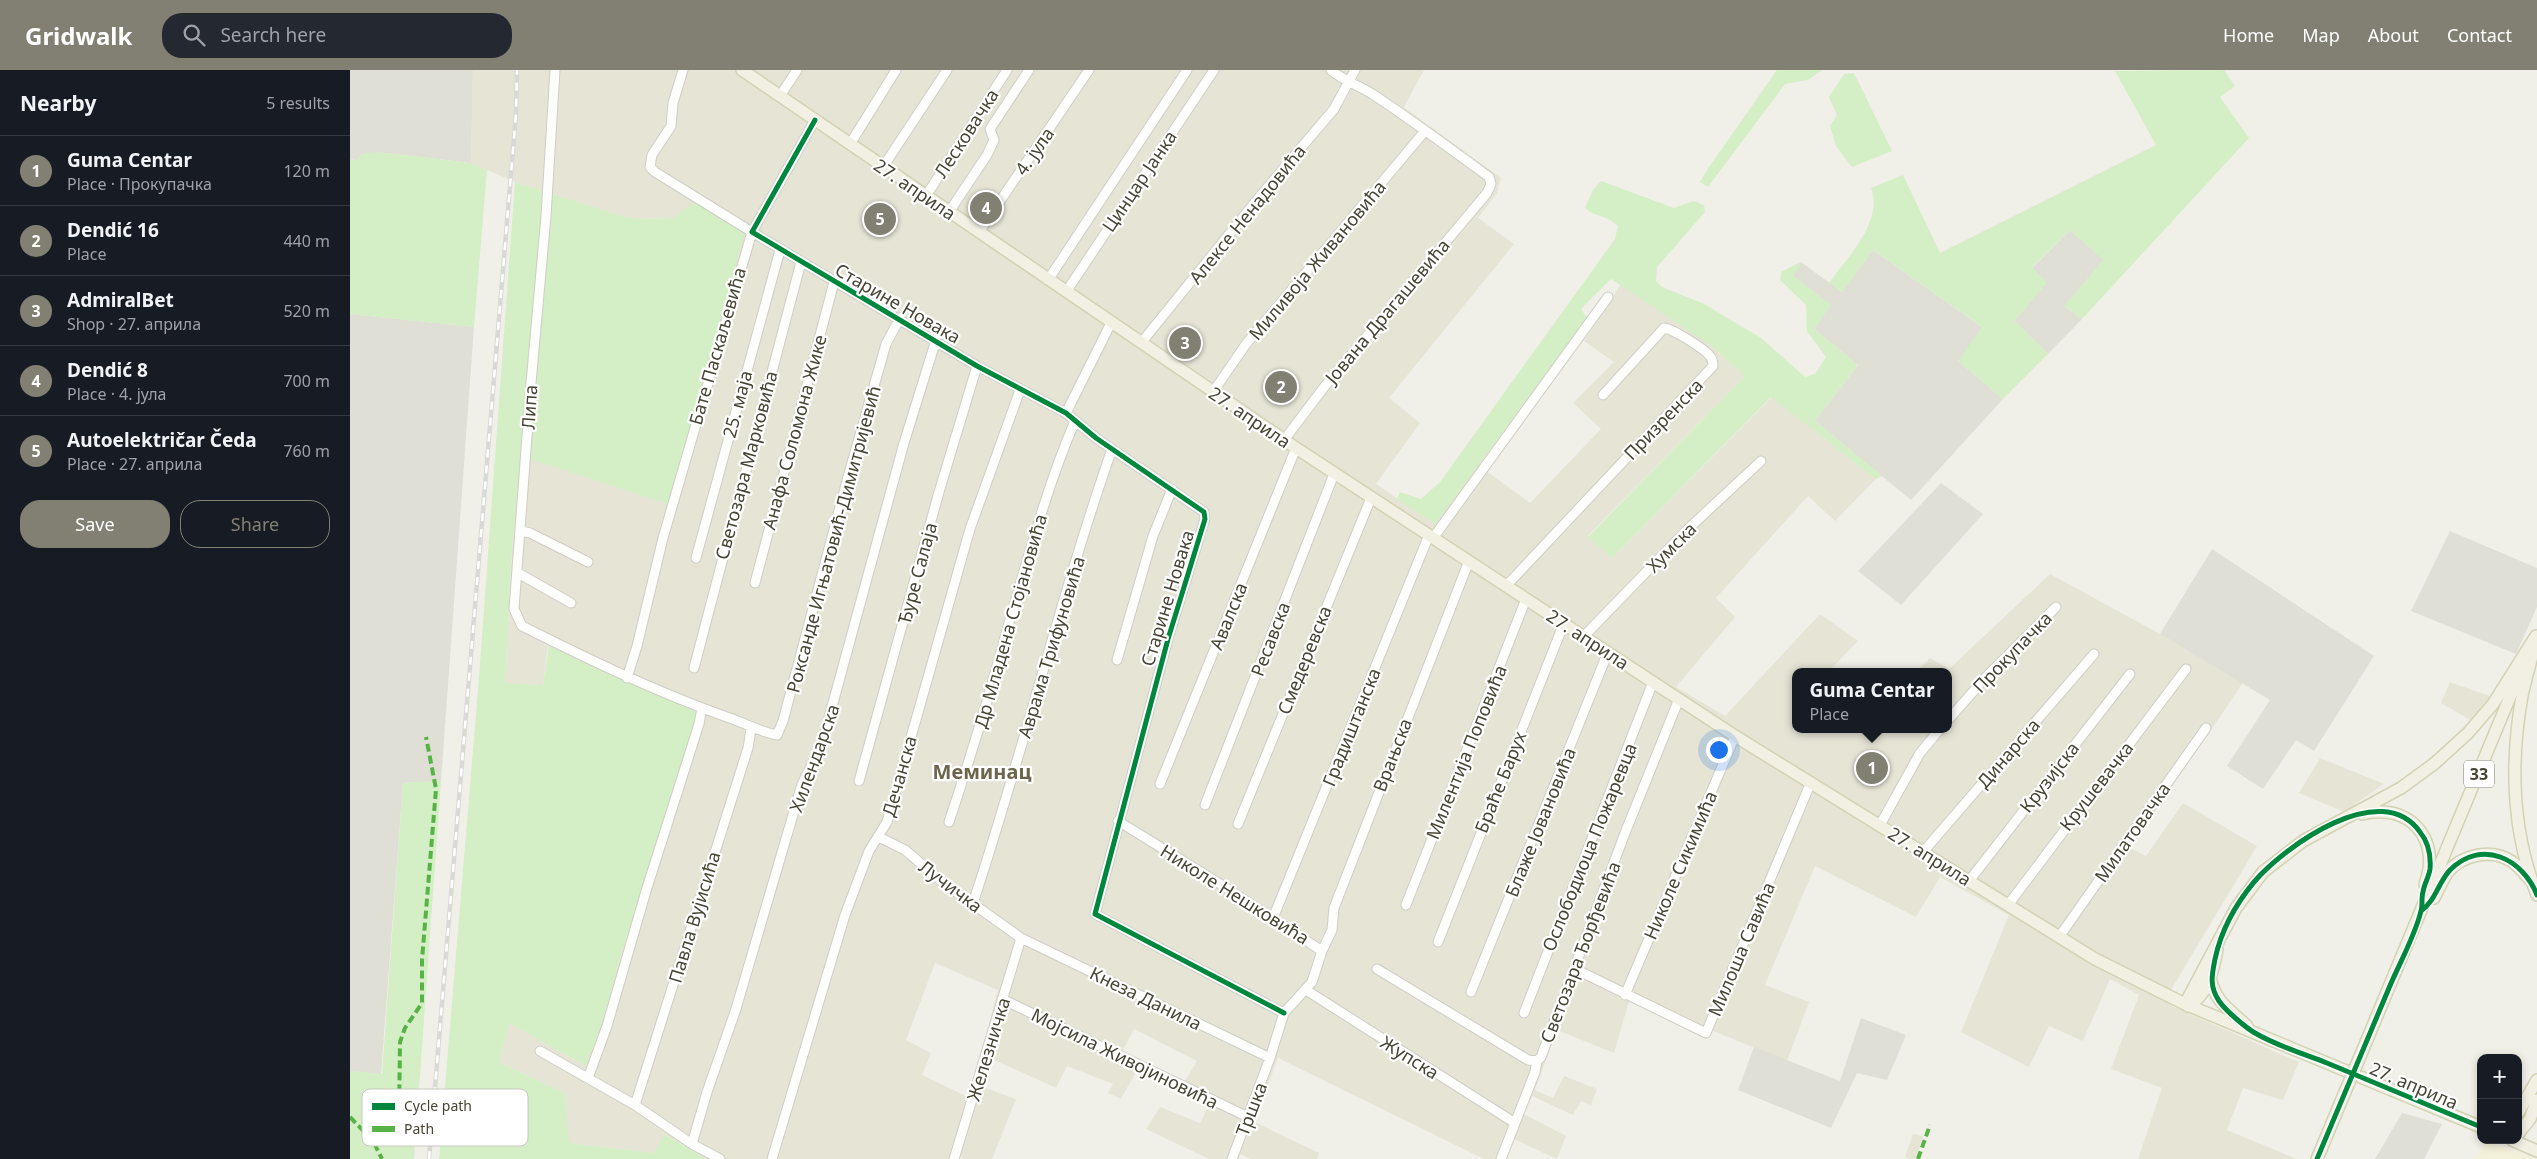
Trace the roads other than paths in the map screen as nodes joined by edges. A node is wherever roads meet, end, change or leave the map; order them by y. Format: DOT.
graph roads {
  1 [pos="555,70"];
  2 [pos="683,70"];
  3 [pos="796,70"];
  4 [pos="896,70"];
  5 [pos="947,70"];
  6 [pos="1007,70"];
  7 [pos="1029,70"];
  8 [pos="1089,70"];
  9 [pos="1187,70"];
  10 [pos="1214,70"];
  11 [pos="1331,70"];
  12 [pos="1355,70"];
  13 [pos="745,71"];
  14 [pos="1349,82"];
  15 [pos="780,96"];
  16 [pos="815,120"];
  17 [pos="1425,131"];
  18 [pos="850,144"];
  19 [pos="883,167"];
  20 [pos="926,196"];
  21 [pos="949,212"];
  22 [pos="752,232"];
  23 [pos="979,232"];
  24 [pos="780,250"];
  25 [pos="801,262"];
  26 [pos="1048,280"];
  27 [pos="834,282"];
  28 [pos="1066,292"];
  29 [pos="1608,297"];
  30 [pos="900,318"];
  31 [pos="1111,323"];
  32 [pos="936,340"];
  33 [pos="1141,343"];
  34 [pos="977,366"];
  35 [pos="1020,390"];
  36 [pos="1213,392"];
  37 [pos="1603,395"];
  38 [pos="1066,413"];
  39 [pos="1075,421"];
  40 [pos="1284,440"];
  41 [pos="1296,448"];
  42 [pos="1112,449"];
  43 [pos="1761,461"];
  44 [pos="1334,474"];
  45 [pos="1172,489"];
  46 [pos="1371,498"];
  47 [pos="521,531"];
  48 [pos="1431,537"];
  49 [pos="696,558"];
  50 [pos="1469,561"];
  51 [pos="588,562"];
  52 [pos="518,573"];
  53 [pos="755,583"];
  54 [pos="1506,586"];
  55 [pos="1526,599"];
  56 [pos="571,603"];
  57 [pos="2056,607"];
  58 [pos="1564,623"];
  59 [pos="2536,635"];
  60 [pos="1584,636"];
  61 [pos="1608,652"];
  62 [pos="2094,654"];
  63 [pos="1117,660"];
  64 [pos="694,668"];
  65 [pos="2186,669"];
  66 [pos="2130,674"];
  67 [pos="627,678"];
  68 [pos="1653,682"];
  69 [pos="1679,699"];
  70 [pos="702,708"];
  71 [pos="1952,715"];
  72 [pos="2206,728"];
  73 [pos="751,729"];
  74 [pos="1937,733"];
  75 [pos="1735,736"];
  76 [pos="859,781"];
  77 [pos="1811,782"];
  78 [pos="1160,784"];
  79 [pos="1206,805"];
  80 [pos="2348,817"];
  81 [pos="1118,821"];
  82 [pos="948,822"];
  83 [pos="1238,824"];
  84 [pos="1880,825"];
  85 [pos="879,837"];
  86 [pos="1923,852"];
  87 [pos="1969,881"];
  88 [pos="2532,882"];
  89 [pos="2537,895"];
  90 [pos="973,903"];
  91 [pos="1406,904"];
  92 [pos="2008,905"];
  93 [pos="2421,911"];
  94 [pos="1273,918"];
  95 [pos="2059,937"];
  96 [pos="1021,938"];
  97 [pos="2219,941"];
  98 [pos="1438,942"];
  99 [pos="1322,951"];
  100 [pos="1378,969"];
  101 [pos="1575,969"];
  102 [pos="2210,977"];
  103 [pos="1306,990"];
  104 [pos="1471,992"];
  105 [pos="1624,995"];
  106 [pos="1002,999"];
  107 [pos="2186,1005"];
  108 [pos="1524,1012"];
  109 [pos="1284,1013"];
  110 [pos="2254,1033"];
  111 [pos="540,1051"];
  112 [pos="1270,1058"];
  113 [pos="1537,1061"];
  114 [pos="588,1078"];
  115 [pos="2537,1080"];
  116 [pos="2536,1104"];
  117 [pos="635,1105"];
  118 [pos="2522,1106"];
  119 [pos="1248,1117"];
  120 [pos="1515,1123"];
  121 [pos="2477,1125"];
  122 [pos="2522,1129"];
  123 [pos="2537,1129"];
  124 [pos="692,1144"];
  125 [pos="2521,1144"];
  126 [pos="2537,1151"];
  127 [pos="720,1159"];
  128 [pos="772,1159"];
  129 [pos="954,1159"];
  130 [pos="1232,1159"];
  131 [pos="1501,1159"];
  132 [pos="2317,1159"];
  1 -- 47 [label="street, Липа"];
  2 -- 22 [label="street"];
  3 -- 15 [label="street"];
  4 -- 18 [label="street"];
  5 -- 19 [label="street"];
  6 -- 20 [label="street, Лесковачка"];
  7 -- 21 [label="street"];
  8 -- 23 [label="street, 4. јула"];
  9 -- 26 [label="street"];
  10 -- 28 [label="street, Цинцар Јанка"];
  11 -- 14 [label="street"];
  12 -- 14 [label="street, Алексе Ненадовића"];
  13 -- 15 [label="main road, 27. априла"];
  14 -- 17 [label="street"];
  14 -- 33 [label="street, Алексе Ненадовића"];
  15 -- 16 [label="main road, 27. априла"];
  16 -- 18 [label="main road, 27. априла"];
  16 -- 22 [label="street, Бате Паскаљевића"];
  17 -- 36 [label="street, Миливоја Живановића"];
  17 -- 40 [label="street, Јована Драгашевића"];
  18 -- 19 [label="main road, 27. априла"];
  19 -- 20 [label="main road, 27. априла"];
  20 -- 21 [label="main road, 27. априла"];
  21 -- 23 [label="main road, 27. априла"];
  22 -- 24 [label="street, Старине Новака"];
  22 -- 67 [label="street, Бате Паскаљевића"];
  23 -- 26 [label="main road, 27. априла"];
  24 -- 25 [label="street, Старине Новака"];
  24 -- 49 [label="street, 25. маја"];
  25 -- 27 [label="street, Старине Новака"];
  25 -- 64 [label="street, Светозара Марковића"];
  26 -- 28 [label="main road, 27. априла"];
  27 -- 30 [label="street, Старине Новака"];
  27 -- 53 [label="street, Анафа Соломона Жике"];
  28 -- 31 [label="main road, 27. априла"];
  29 -- 48 [label="street, Градиштанска"];
  30 -- 32 [label="street, Старине Новака"];
  30 -- 73 [label="street, Роксанде Игњатовић-Димитријевић"];
  31 -- 33 [label="main road, 27. априла"];
  31 -- 38 [label="street"];
  32 -- 34 [label="street, Старине Новака"];
  32 -- 124 [label="street, Хилендарска"];
  33 -- 36 [label="main road, 27. априла"];
  34 -- 35 [label="street, Старине Новака"];
  34 -- 76 [label="street, Ђуре Салаја"];
  35 -- 38 [label="street, Старине Новака"];
  35 -- 85 [label="street, Дечанска"];
  36 -- 40 [label="main road, 27. априла"];
  37 -- 54 [label="street, Призренска"];
  38 -- 39 [label="street, Старине Новака"];
  39 -- 42 [label="street, Старине Новака"];
  39 -- 82 [label="street, Др Младена Стојановића"];
  40 -- 41 [label="main road, 27. априла"];
  41 -- 44 [label="main road, 27. априла"];
  41 -- 78 [label="street, Авалска"];
  42 -- 45 [label="street, Старине Новака"];
  42 -- 90 [label="street, Аврама Трифуновића"];
  43 -- 60 [label="street, Хумска"];
  44 -- 46 [label="main road, 27. априла"];
  44 -- 79 [label="street, Ресавска"];
  45 -- 63 [label="street"];
  45 -- 81 [label="street, Старине Новака"];
  46 -- 48 [label="main road, 27. априла"];
  46 -- 83 [label="street, Смедеревска"];
  47 -- 51 [label="street"];
  47 -- 52 [label="street, Липа"];
  48 -- 50 [label="main road, 27. априла"];
  48 -- 94 [label="street, Градиштанска"];
  50 -- 54 [label="main road, 27. априла"];
  50 -- 99 [label="street, Врањска"];
  52 -- 56 [label="street"];
  52 -- 67 [label="street, Липа"];
  54 -- 55 [label="main road, 27. априла"];
  55 -- 58 [label="main road, 27. априла"];
  55 -- 91 [label="street, Милентија Поповића"];
  57 -- 71 [label="street, Прокупачка"];
  58 -- 60 [label="main road, 27. априла"];
  58 -- 98 [label="street, Браће Барух"];
  59 -- 80 [label="main road"];
  59 -- 88 [label="main road"];
  59 -- 93 [label="main road, 33"];
  60 -- 61 [label="main road, 27. априла"];
  61 -- 68 [label="main road, 27. априла"];
  61 -- 104 [label="street, Блаже Јовановића"];
  62 -- 86 [label="street, Динарска"];
  65 -- 92 [label="street, Крушевачка"];
  66 -- 87 [label="street, Крузијска"];
  67 -- 70 [label="street, Липа"];
  68 -- 69 [label="main road, 27. априла"];
  68 -- 108 [label="street, Ослободиоца Пожаревца"];
  69 -- 75 [label="main road, 27. априла"];
  69 -- 101 [label="street, Светозара Ђорђевића"];
  70 -- 73 [label="street, Липа"];
  70 -- 114 [label="street"];
  72 -- 95 [label="street, Милатовачка"];
  73 -- 117 [label="street, Павла Вујисића"];
  74 -- 84 [label="street"];
  75 -- 77 [label="main road, 27. априла"];
  75 -- 105 [label="street, Николе Сикимића"];
  77 -- 84 [label="main road, 27. априла"];
  77 -- 105 [label="street, Милоша Савића"];
  80 -- 93 [label="main road"];
  80 -- 97 [label="main road"];
  81 -- 94 [label="street, Николе Нешковића"];
  81 -- 109 [label="street, Старине Новака"];
  84 -- 86 [label="main road, 27. априла"];
  85 -- 90 [label="street, Лучичка"];
  85 -- 128 [label="street, Дечанска"];
  86 -- 87 [label="main road, 27. априла"];
  87 -- 92 [label="main road, 27. априла"];
  88 -- 89 [label="main road"];
  88 -- 93 [label="main road"];
  90 -- 96 [label="street, Лучичка"];
  92 -- 95 [label="main road, 27. априла"];
  93 -- 132 [label="main road, 33, bridge"];
  94 -- 99 [label="street, Николе Нешковића"];
  95 -- 107 [label="main road, 27. априла"];
  96 -- 106 [label="street, Железничка"];
  96 -- 112 [label="street, Кнеза Данила"];
  97 -- 102 [label="main road"];
  97 -- 107 [label="main road"];
  99 -- 103 [label="street, Николе Нешковића"];
  100 -- 113 [label="street, Светозара Ђорђевића"];
  101 -- 105 [label="street"];
  101 -- 113 [label="street, Светозара Ђорђевића"];
  102 -- 107 [label="main road"];
  102 -- 110 [label="main road"];
  103 -- 109 [label="street, Николе Нешковића"];
  103 -- 120 [label="street, Жупска"];
  106 -- 119 [label="street, Мојсила Живојиновића"];
  106 -- 129 [label="street, Железничка"];
  107 -- 110 [label="main road, 27. априла"];
  109 -- 112 [label="street, Николе Нешковића"];
  110 -- 121 [label="main road, 27. априла"];
  111 -- 114 [label="street"];
  112 -- 119 [label="street, Тршка"];
  113 -- 120 [label="street"];
  114 -- 117 [label="street"];
  115 -- 118 [label="main road"];
  116 -- 122 [label="main road"];
  116 -- 123 [label="main road"];
  117 -- 124 [label="street"];
  119 -- 130 [label="street, Тршка"];
  120 -- 131 [label="street"];
  124 -- 127 [label="street"];
  125 -- 126 [label="main road"];
}
